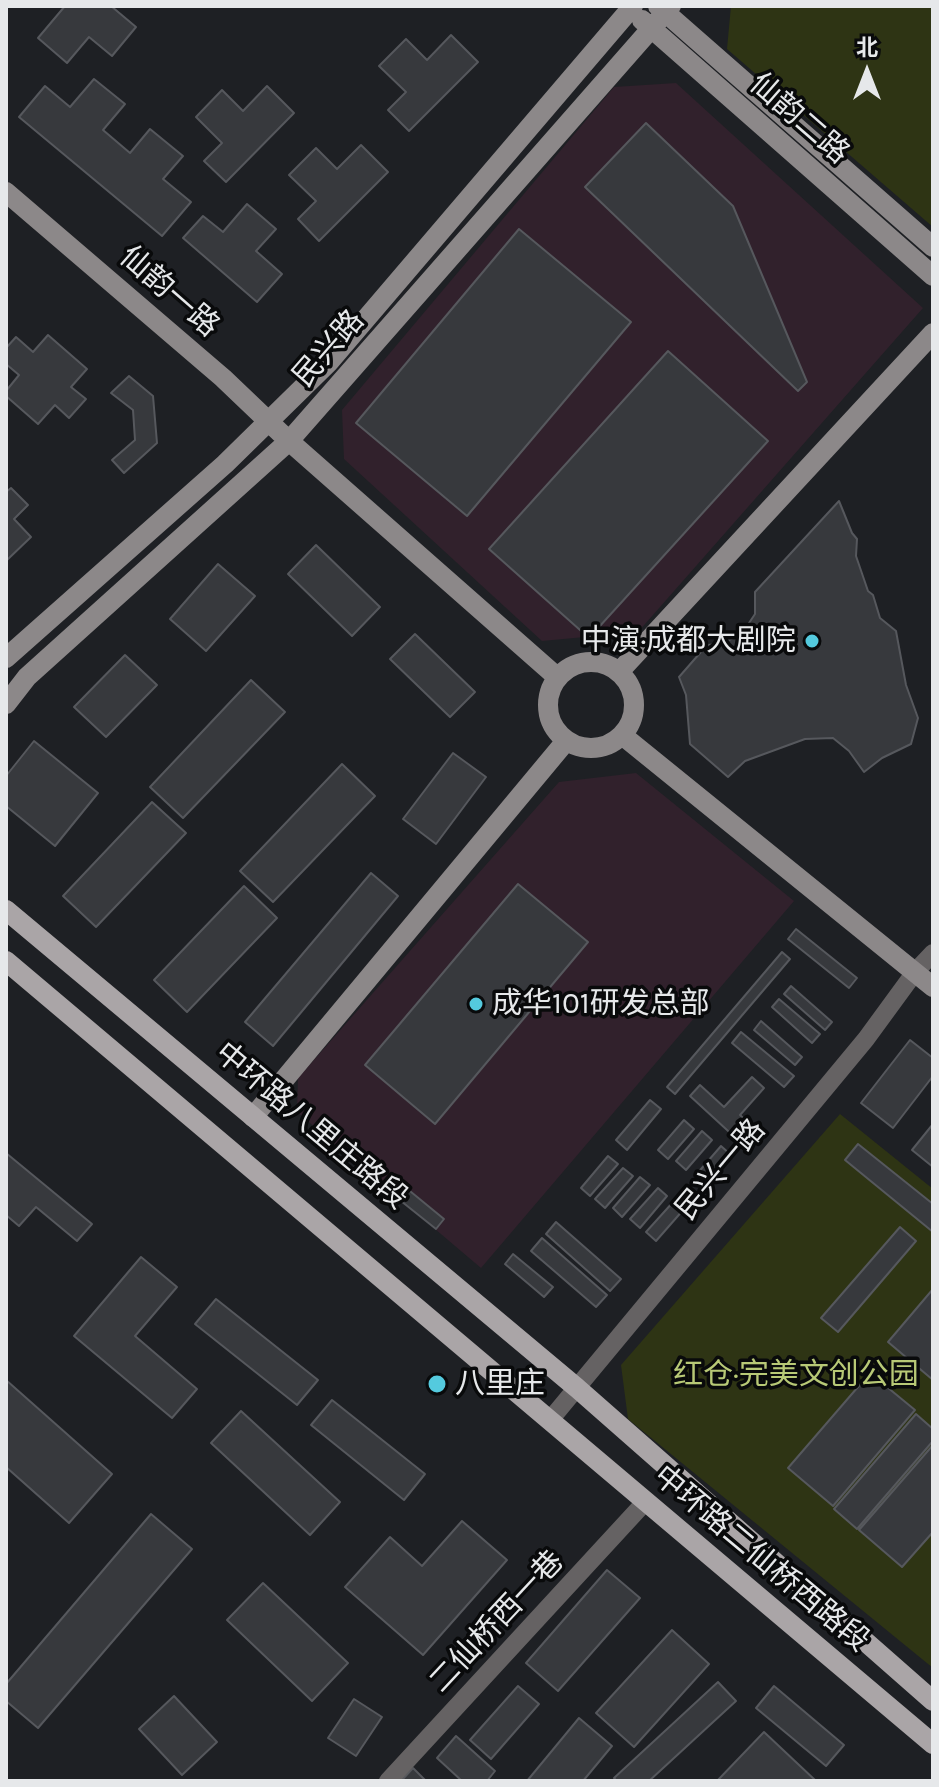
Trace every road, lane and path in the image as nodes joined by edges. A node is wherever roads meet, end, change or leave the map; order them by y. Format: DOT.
graph roads {
  1 [pos="630,7"];
  2 [pos="664,8"];
  3 [pos="650,28"];
  4 [pos="6,192"];
  5 [pos="933,247"];
  6 [pos="933,276"];
  7 [pos="933,333"];
  8 [pos="269,421"];
  9 [pos="289,441"];
  10 [pos="6,658"];
  11 [pos="619,672"];
  12 [pos="557,677"];
  13 [pos="6,704"];
  14 [pos="622,735"];
  15 [pos="566,741"];
  16 [pos="6,910"];
  17 [pos="933,953"];
  18 [pos="6,961"];
  19 [pos="915,972"];
  20 [pos="933,987"];
  21 [pos="253,1117"];
  22 [pos="577,1388"];
  23 [pos="550,1420"];
  24 [pos="646,1501"];
  25 [pos="933,1701"];
  26 [pos="933,1744"];
  27 [pos="388,1781"];
  1 -- 3 [label="street, 仙韵二路"];
  1 -- 8 [label="street, 民兴路"];
  2 -- 3 [label="street, 民兴路"];
  2 -- 5 [label="street, 仙韵二路"];
  3 -- 6 [label="street, 仙韵二路"];
  3 -- 9 [label="street, 民兴路"];
  4 -- 8 [label="street, 仙韵一路"];
  7 -- 11 [label="street"];
  8 -- 9 [label="street, 仙韵一路"];
  8 -- 10 [label="street, 民兴路"];
  9 -- 12 [label="street, 仙韵一路"];
  9 -- 13 [label="street, 民兴路"];
  11 -- 12 [label="street"];
  11 -- 14 [label="street"];
  12 -- 15 [label="street"];
  14 -- 15 [label="street"];
  14 -- 19 [label="street"];
  15 -- 21 [label="street"];
  16 -- 21 [label="main road, 中环路八里庄路段"];
  17 -- 19 [label="street, 民兴一路"];
  18 -- 23 [label="main road"];
  19 -- 20 [label="street"];
  19 -- 22 [label="street, 民兴一路"];
  21 -- 22 [label="main road, 中环路八里庄路段"];
  22 -- 23 [label="street, 民兴一路"];
  22 -- 25 [label="main road, 中环路二仙桥西路段"];
  23 -- 24 [label="main road, 中环路二仙桥西路段"];
  24 -- 26 [label="main road, 中环路二仙桥西路段"];
  24 -- 27 [label="street, 二仙桥西一巷"];
}
